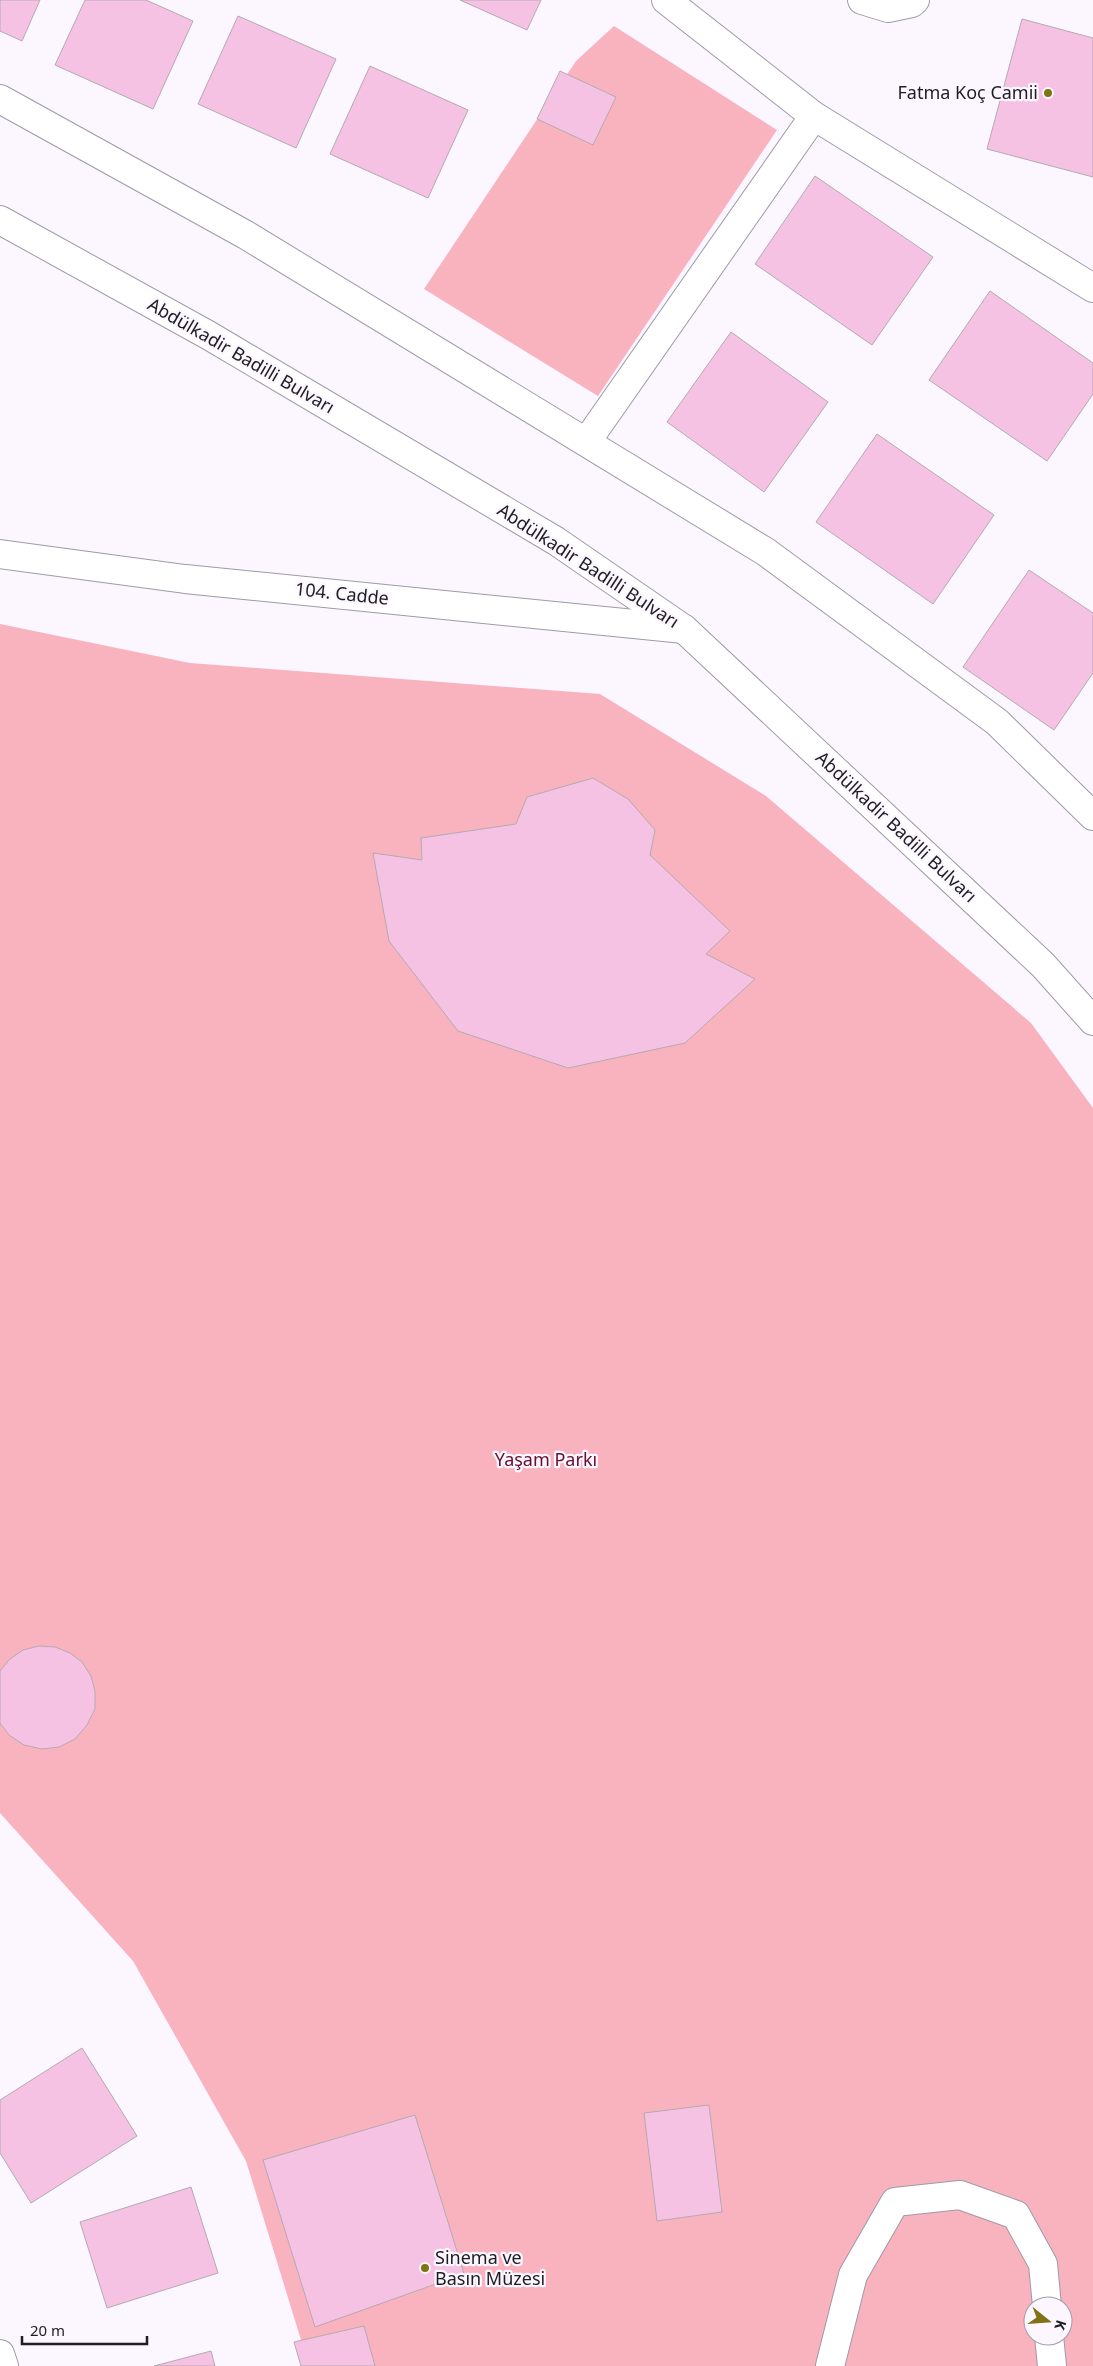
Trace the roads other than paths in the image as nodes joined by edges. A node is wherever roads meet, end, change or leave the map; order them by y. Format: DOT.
graph roads {
  1 [pos="666,0"];
  2 [pos="862,0"];
  3 [pos="913,2"];
  4 [pos="0,99"];
  5 [pos="814,116"];
  6 [pos="0,220"];
  7 [pos="1093,288"];
  8 [pos="587,442"];
  9 [pos="0,554"];
  10 [pos="684,629"];
  11 [pos="1093,816"];
  12 [pos="1093,1021"];
  13 [pos="1046,2296"];
  14 [pos="1051,2346"];
  15 [pos="0,2354"];
  16 [pos="4,2366"];
  17 [pos="830,2366"];
  18 [pos="1052,2366"];
  1 -- 5 [label="main road"];
  2 -- 3 [label="main road"];
  4 -- 8 [label="main road"];
  5 -- 7 [label="main road"];
  5 -- 8 [label="main road"];
  6 -- 10 [label="main road, Abdülkadir Badilli Bulvarı"];
  8 -- 11 [label="main road"];
  9 -- 10 [label="main road, 104. Cadde"];
  10 -- 12 [label="main road, Abdülkadir Badilli Bulvarı"];
  13 -- 17 [label="main road"];
  14 -- 18 [label="main road"];
  15 -- 16 [label="main road"];
}
